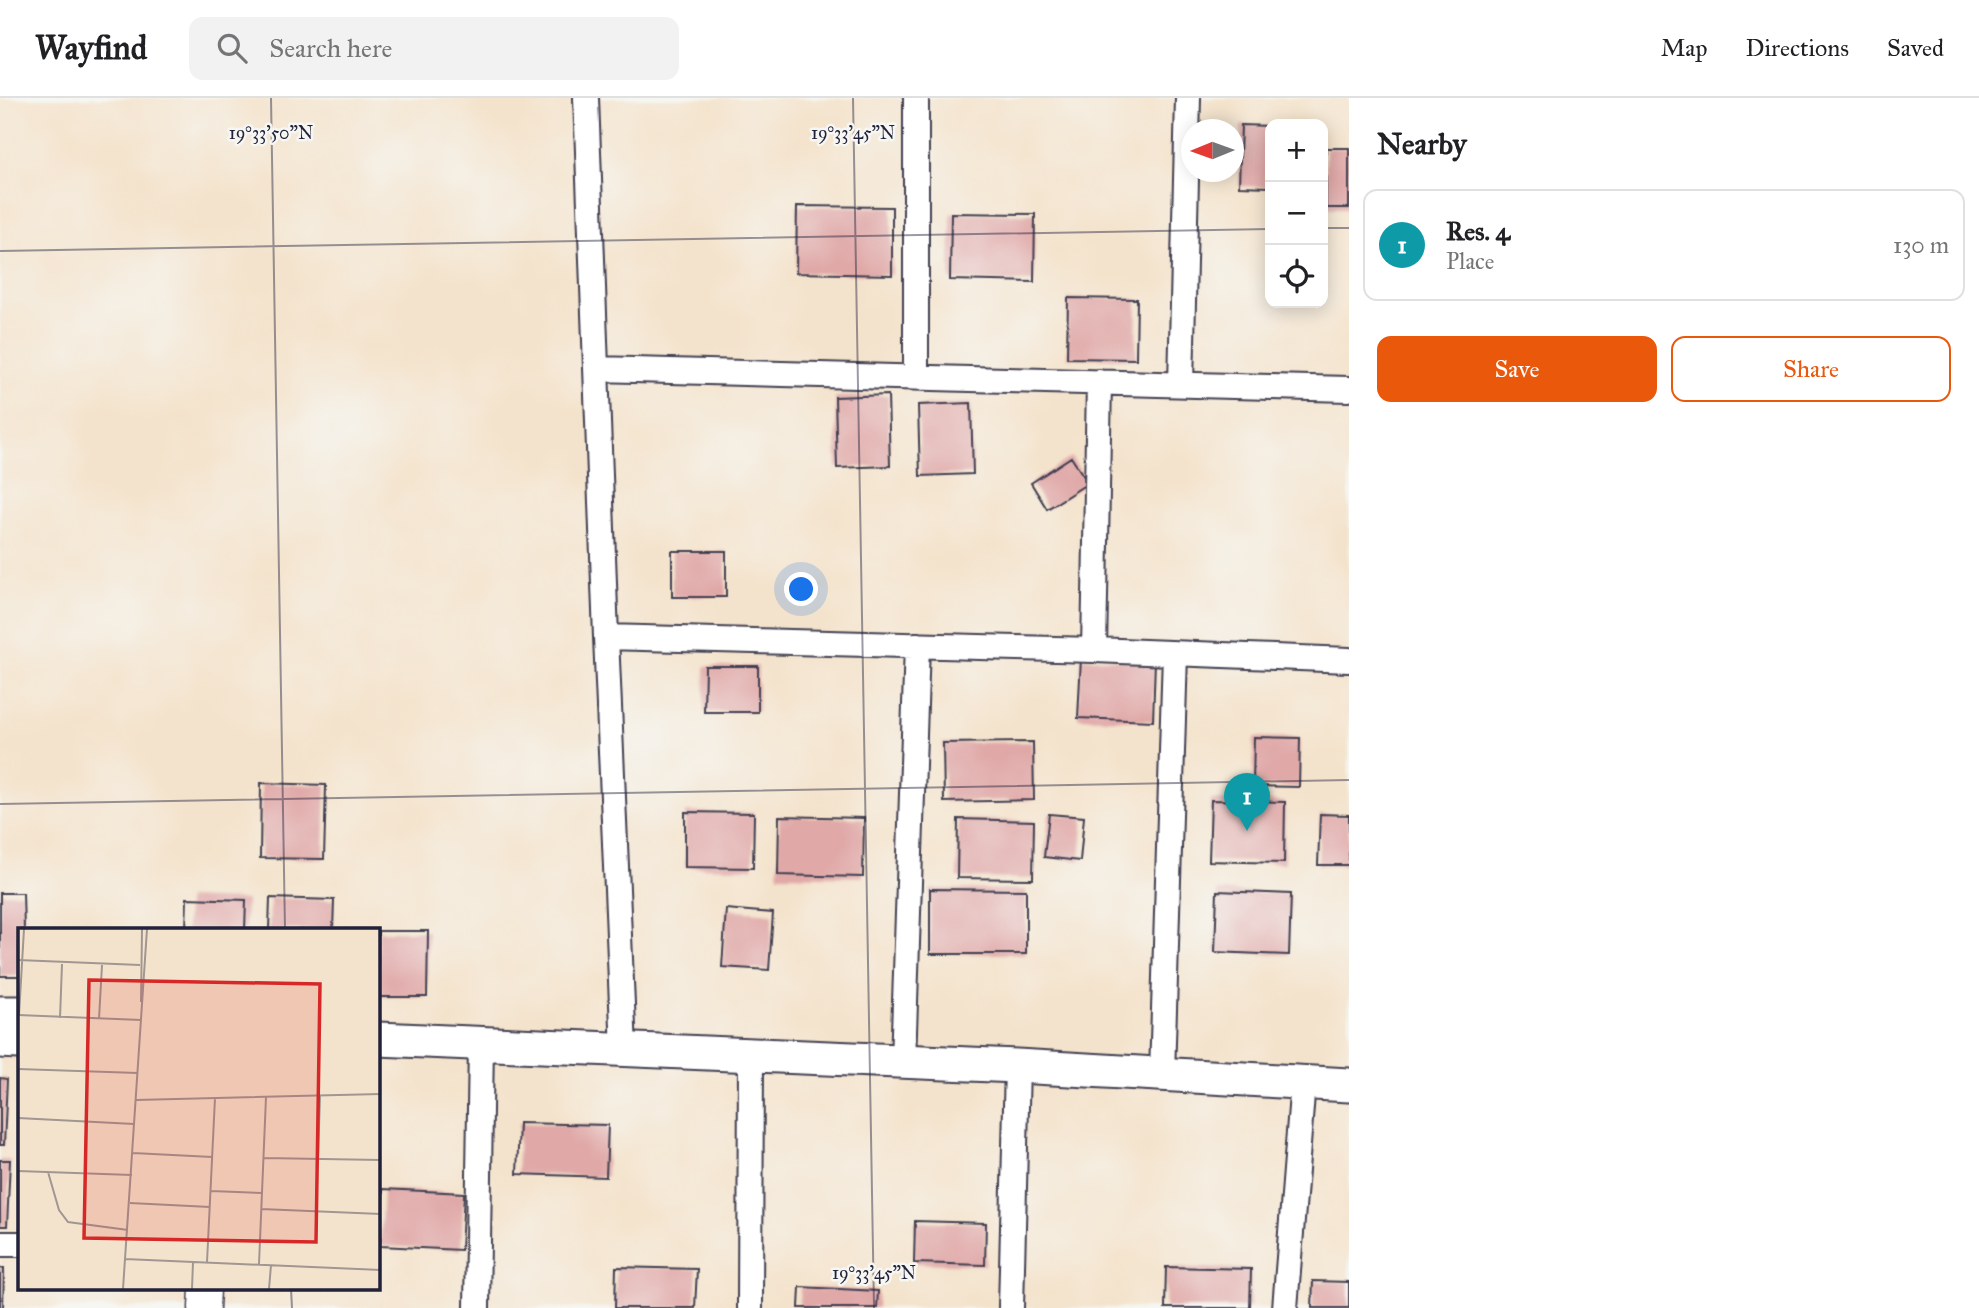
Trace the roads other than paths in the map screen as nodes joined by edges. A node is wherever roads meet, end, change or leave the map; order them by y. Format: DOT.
graph roads {
  1 [pos="586,98"];
  2 [pos="916,98"];
  3 [pos="1188,98"];
  4 [pos="597,369"];
  5 [pos="916,377"];
  6 [pos="1099,382"];
  7 [pos="1181,384"];
  8 [pos="1349,389"];
  9 [pos="606,637"];
  10 [pos="917,645"];
  11 [pos="1094,650"];
  12 [pos="1175,654"];
  13 [pos="1349,660"];
  14 [pos="0,1013"];
  15 [pos="18,1013"];
  16 [pos="380,1039"];
  17 [pos="0,1041"];
  18 [pos="18,1042"];
  19 [pos="481,1043"];
  20 [pos="624,1050"];
  21 [pos="751,1056"];
  22 [pos="903,1062"];
  23 [pos="1017,1066"];
  24 [pos="1162,1074"];
  25 [pos="1303,1082"];
  26 [pos="1349,1085"];
  27 [pos="0,1244"];
  28 [pos="18,1244"];
  29 [pos="205,1290"];
  30 [pos="204,1308"];
  31 [pos="477,1308"];
  32 [pos="750,1308"];
  33 [pos="1011,1308"];
  34 [pos="1285,1308"];
  1 -- 4 [label="street"];
  2 -- 5 [label="street"];
  3 -- 7 [label="street"];
  4 -- 5 [label="street"];
  4 -- 9 [label="street"];
  5 -- 6 [label="street"];
  6 -- 7 [label="street"];
  6 -- 11 [label="street"];
  7 -- 8 [label="street"];
  9 -- 10 [label="street"];
  9 -- 20 [label="street"];
  10 -- 11 [label="street"];
  10 -- 22 [label="street"];
  11 -- 12 [label="street"];
  12 -- 13 [label="street"];
  12 -- 24 [label="street"];
  14 -- 15 [label="main road"];
  16 -- 19 [label="main road"];
  17 -- 18 [label="main road"];
  19 -- 20 [label="main road"];
  19 -- 31 [label="street"];
  20 -- 21 [label="main road"];
  21 -- 22 [label="main road"];
  21 -- 32 [label="street"];
  22 -- 23 [label="main road"];
  23 -- 24 [label="main road"];
  23 -- 33 [label="street"];
  24 -- 25 [label="main road"];
  25 -- 26 [label="main road"];
  25 -- 34 [label="street"];
  27 -- 28 [label="street"];
  29 -- 30 [label="street"];
}
